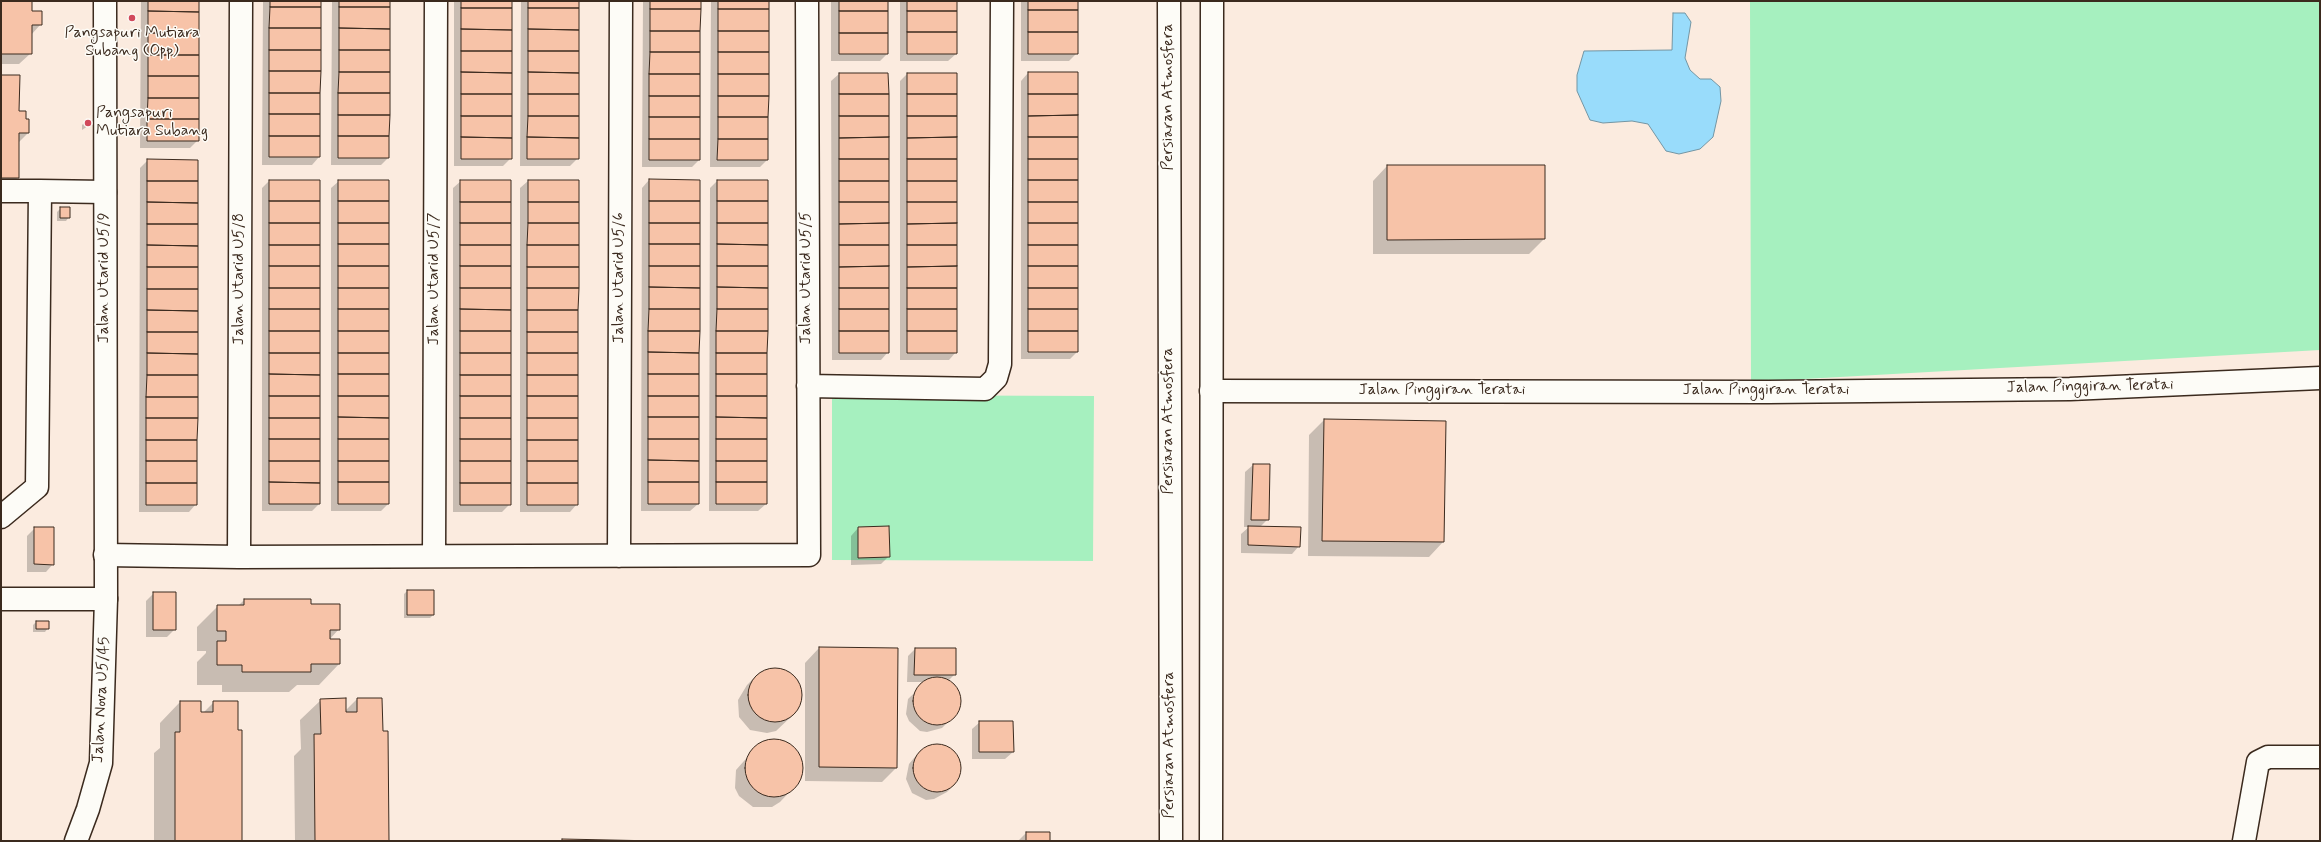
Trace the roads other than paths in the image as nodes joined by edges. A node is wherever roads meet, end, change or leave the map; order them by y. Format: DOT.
graph roads {
  1 [pos="105,1"];
  2 [pos="241,1"];
  3 [pos="436,1"];
  4 [pos="621,1"];
  5 [pos="807,1"];
  6 [pos="1002,1"];
  7 [pos="1169,1"];
  8 [pos="1212,1"];
  9 [pos="1,191"];
  10 [pos="40,191"];
  11 [pos="105,192"];
  12 [pos="2320,378"];
  13 [pos="808,386"];
  14 [pos="1211,391"];
  15 [pos="1,517"];
  16 [pos="106,555"];
  17 [pos="434,556"];
  18 [pos="619,556"];
  19 [pos="239,557"];
  20 [pos="1,599"];
  21 [pos="106,599"];
  22 [pos="2320,757"];
  23 [pos="76,841"];
  24 [pos="1171,841"];
  25 [pos="1211,841"];
  26 [pos="2244,841"];
  1 -- 11 [label="street, Jalan Utarid U5/9"];
  2 -- 19 [label="street, Jalan Utarid U5/8"];
  3 -- 17 [label="street, Jalan Utarid U5/7"];
  4 -- 18 [label="street, Jalan Utarid U5/6"];
  5 -- 13 [label="street, Jalan Utarid U5/5"];
  6 -- 13 [label="street"];
  7 -- 24 [label="street, Persiaran Atmosfera"];
  8 -- 14 [label="street"];
  9 -- 10 [label="street"];
  10 -- 11 [label="street"];
  10 -- 15 [label="street"];
  11 -- 16 [label="street, Jalan Utarid U5/9"];
  12 -- 14 [label="street, Jalan Pinggiran Teratai"];
  13 -- 18 [label="street, Jalan Utarid U5/5"];
  14 -- 25 [label="street"];
  16 -- 19 [label="street"];
  16 -- 21 [label="street, Jalan Nova U5/45"];
  17 -- 18 [label="street"];
  17 -- 19 [label="street"];
  20 -- 21 [label="street"];
  21 -- 23 [label="street, Jalan Nova U5/45"];
  22 -- 26 [label="street"];
}
